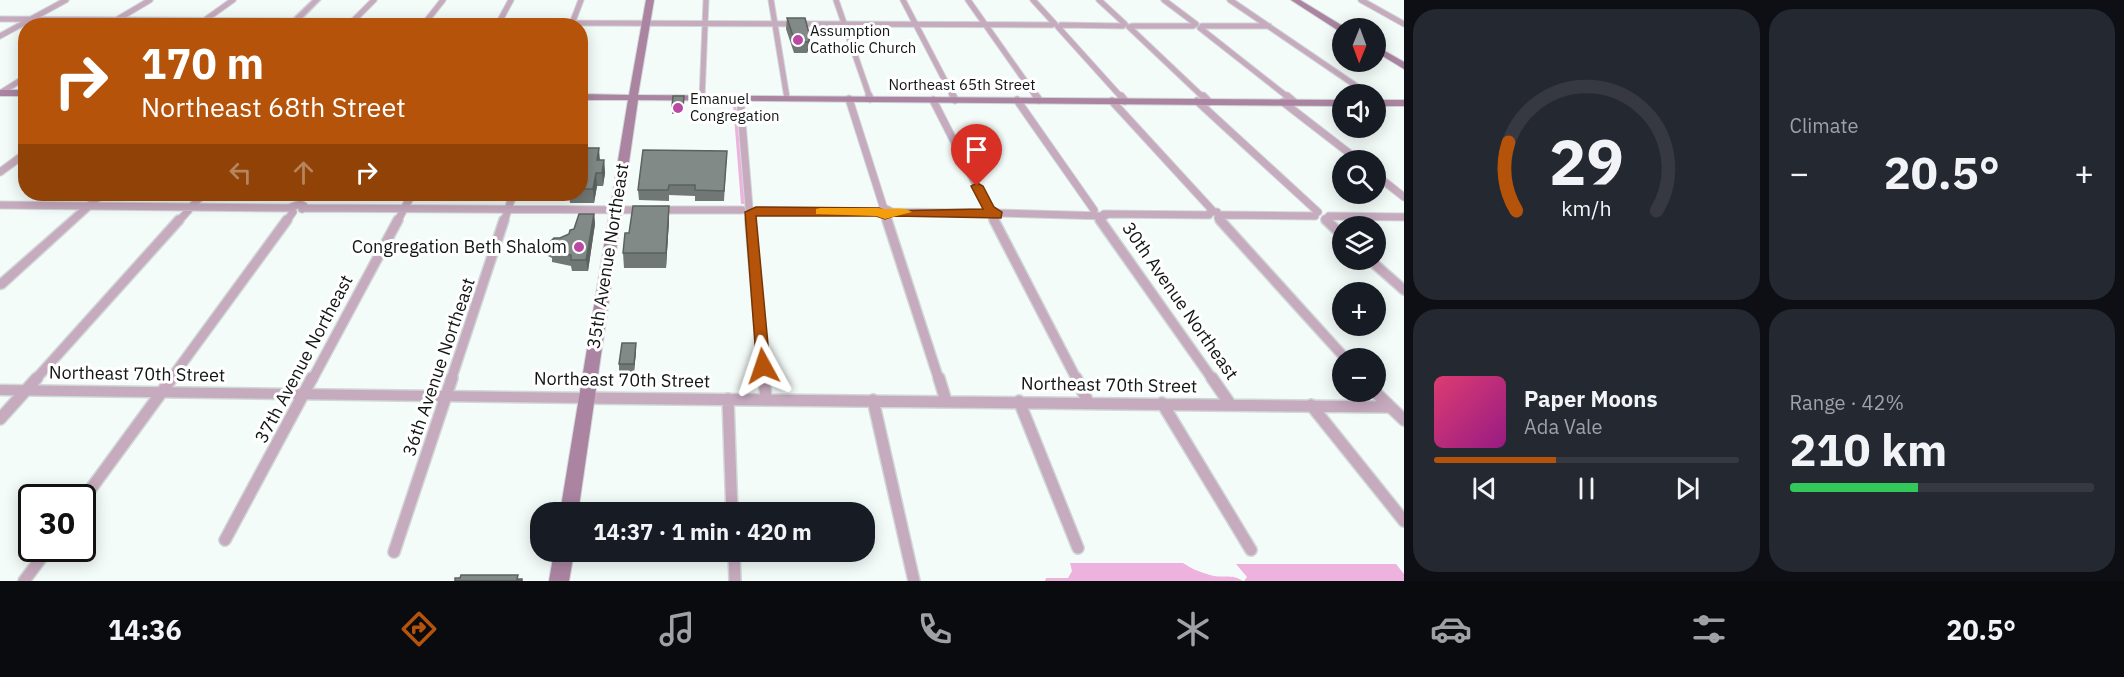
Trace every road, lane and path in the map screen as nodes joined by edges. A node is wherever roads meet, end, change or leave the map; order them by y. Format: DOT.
graph roads {
  1 [pos="66,0"];
  2 [pos="150,0"];
  3 [pos="233,0"];
  4 [pos="317,0"];
  5 [pos="374,0"];
  6 [pos="442,0"];
  7 [pos="511,0"];
  8 [pos="581,0"];
  9 [pos="650,0"];
  10 [pos="706,0"];
  11 [pos="771,0"];
  12 [pos="837,0"];
  13 [pos="903,0"];
  14 [pos="968,0"];
  15 [pos="1033,0"];
  16 [pos="1099,0"];
  17 [pos="1164,0"];
  18 [pos="1230,0"];
  19 [pos="1295,0"];
  20 [pos="1361,0"];
  21 [pos="33,18"];
  22 [pos="121,18"];
  23 [pos="208,18"];
  24 [pos="297,18"];
  25 [pos="356,18"];
  26 [pos="429,18"];
  27 [pos="500,18"];
  28 [pos="574,18"];
  29 [pos="0,19"];
  30 [pos="18,19"];
  31 [pos="1386,21"];
  32 [pos="1402,22"];
  33 [pos="588,23"];
  34 [pos="646,23"];
  35 [pos="1332,23"];
  36 [pos="706,24"];
  37 [pos="775,24"];
  38 [pos="845,24"];
  39 [pos="915,24"];
  40 [pos="985,25"];
  41 [pos="1056,25"];
  42 [pos="18,26"];
  43 [pos="1127,26"];
  44 [pos="1198,26"];
  45 [pos="1269,27"];
  46 [pos="0,36"];
  47 [pos="1386,55"];
  48 [pos="1404,66"];
  49 [pos="18,82"];
  50 [pos="1353,84"];
  51 [pos="0,93"];
  52 [pos="18,93"];
  53 [pos="588,97"];
  54 [pos="632,98"];
  55 [pos="702,98"];
  56 [pos="740,98"];
  57 [pos="787,98"];
  58 [pos="849,99"];
  59 [pos="870,99"];
  60 [pos="933,100"];
  61 [pos="955,100"];
  62 [pos="1017,100"];
  63 [pos="1039,100"];
  64 [pos="1112,101"];
  65 [pos="1125,101"];
  66 [pos="1197,101"];
  67 [pos="1209,102"];
  68 [pos="1288,102"];
  69 [pos="1332,102"];
  70 [pos="1386,102"];
  71 [pos="1404,103"];
  72 [pos="1346,150"];
  73 [pos="18,159"];
  74 [pos="0,172"];
  75 [pos="1386,183"];
  76 [pos="1404,197"];
  77 [pos="94,201"];
  78 [pos="196,201"];
  79 [pos="301,201"];
  80 [pos="408,201"];
  81 [pos="512,201"];
  82 [pos="0,205"];
  83 [pos="88,206"];
  84 [pos="190,207"];
  85 [pos="296,208"];
  86 [pos="404,208"];
  87 [pos="510,210"];
  88 [pos="614,210"];
  89 [pos="749,211"];
  90 [pos="885,212"];
  91 [pos="991,213"];
  92 [pos="1097,214"];
  93 [pos="1317,214"];
  94 [pos="1215,215"];
  95 [pos="1404,217"];
  96 [pos="1327,218"];
  97 [pos="1332,224"];
  98 [pos="1381,270"];
  99 [pos="0,285"];
  100 [pos="1404,290"];
  101 [pos="1336,348"];
  102 [pos="0,390"];
  103 [pos="24,390"];
  104 [pos="162,392"];
  105 [pos="304,394"];
  106 [pos="445,396"];
  107 [pos="586,398"];
  108 [pos="728,399"];
  109 [pos="766,399"];
  110 [pos="873,400"];
  111 [pos="946,401"];
  112 [pos="1018,401"];
  113 [pos="1088,402"];
  114 [pos="1384,402"];
  115 [pos="1162,403"];
  116 [pos="1230,404"];
  117 [pos="1311,405"];
  118 [pos="1389,407"];
  119 [pos="0,419"];
  120 [pos="1404,420"];
  121 [pos="94,484"];
  122 [pos="571,502"];
  123 [pos="732,502"];
  124 [pos="1404,521"];
  125 [pos="225,540"];
  126 [pos="1078,548"];
  127 [pos="1251,550"];
  128 [pos="394,552"];
  129 [pos="38,562"];
  130 [pos="562,562"];
  131 [pos="734,562"];
  132 [pos="24,581"];
  133 [pos="559,581"];
  134 [pos="735,581"];
  135 [pos="914,581"];
  1 -- 21 [label="street"];
  2 -- 22 [label="street"];
  3 -- 23 [label="street"];
  4 -- 24 [label="street"];
  5 -- 25 [label="street"];
  6 -- 26 [label="street"];
  7 -- 27 [label="street"];
  8 -- 28 [label="street"];
  9 -- 34 [label="main road, 35th Avenue Northeast"];
  10 -- 36 [label="street"];
  11 -- 37 [label="street"];
  12 -- 38 [label="street"];
  13 -- 39 [label="street"];
  14 -- 40 [label="street"];
  15 -- 41 [label="street"];
  16 -- 43 [label="street"];
  17 -- 44 [label="street"];
  18 -- 45 [label="street"];
  19 -- 35 [label="main road"];
  20 -- 32 [label="street"];
  29 -- 30 [label="street"];
  31 -- 32 [label="street"];
  33 -- 34 [label="street"];
  34 -- 36 [label="street"];
  34 -- 54 [label="main road, 35th Avenue Northeast"];
  36 -- 37 [label="street"];
  36 -- 55 [label="street"];
  37 -- 38 [label="street"];
  37 -- 57 [label="street"];
  38 -- 39 [label="street"];
  38 -- 59 [label="street"];
  39 -- 40 [label="street"];
  39 -- 61 [label="street"];
  40 -- 41 [label="street"];
  40 -- 63 [label="street"];
  41 -- 43 [label="street"];
  41 -- 65 [label="street"];
  42 -- 46 [label="street"];
  43 -- 44 [label="street"];
  43 -- 67 [label="street"];
  44 -- 45 [label="street"];
  44 -- 68 [label="street"];
  45 -- 50 [label="street"];
  47 -- 48 [label="main road"];
  49 -- 51 [label="street"];
  51 -- 52 [label="main road"];
  53 -- 54 [label="main road, Northeast 65th Street"];
  54 -- 55 [label="main road, Northeast 65th Street"];
  54 -- 88 [label="main road, 35th Avenue Northeast"];
  55 -- 56 [label="main road, Northeast 65th Street"];
  56 -- 57 [label="main road, Northeast 65th Street"];
  56 -- 89 [label="street"];
  57 -- 58 [label="main road, Northeast 65th Street"];
  58 -- 59 [label="main road, Northeast 65th Street"];
  58 -- 90 [label="street"];
  59 -- 60 [label="main road, Northeast 65th Street"];
  60 -- 61 [label="main road, Northeast 65th Street"];
  60 -- 91 [label="street"];
  61 -- 62 [label="main road, Northeast 65th Street"];
  62 -- 63 [label="main road, Northeast 65th Street"];
  62 -- 92 [label="street, 30th Avenue Northeast"];
  63 -- 64 [label="main road, Northeast 65th Street"];
  64 -- 65 [label="main road, Northeast 65th Street"];
  64 -- 94 [label="street"];
  65 -- 66 [label="main road, Northeast 65th Street"];
  66 -- 67 [label="main road, Northeast 65th Street"];
  66 -- 93 [label="street"];
  67 -- 68 [label="main road, Northeast 65th Street"];
  68 -- 69 [label="main road, Northeast 65th Street"];
  68 -- 72 [label="street"];
  70 -- 71 [label="main road"];
  73 -- 74 [label="street"];
  75 -- 76 [label="street"];
  77 -- 83 [label="street"];
  78 -- 84 [label="street"];
  79 -- 85 [label="street"];
  80 -- 86 [label="street, 37th Avenue Northeast"];
  81 -- 87 [label="street, 36th Avenue Northeast"];
  82 -- 83 [label="street"];
  83 -- 84 [label="street"];
  83 -- 99 [label="street"];
  84 -- 85 [label="street"];
  84 -- 103 [label="street"];
  85 -- 86 [label="street"];
  85 -- 104 [label="street"];
  86 -- 87 [label="street"];
  86 -- 105 [label="street, 37th Avenue Northeast"];
  87 -- 88 [label="street"];
  87 -- 106 [label="street, 36th Avenue Northeast"];
  88 -- 89 [label="street"];
  88 -- 107 [label="main road, 35th Avenue Northeast"];
  89 -- 90 [label="street"];
  89 -- 109 [label="street"];
  90 -- 91 [label="street"];
  90 -- 111 [label="street"];
  91 -- 92 [label="street"];
  91 -- 113 [label="street"];
  92 -- 94 [label="street"];
  92 -- 116 [label="street, 30th Avenue Northeast"];
  93 -- 94 [label="street"];
  93 -- 96 [label="street"];
  94 -- 101 [label="street"];
  95 -- 96 [label="street"];
  96 -- 97 [label="street"];
  98 -- 100 [label="street"];
  102 -- 103 [label="street, Northeast 70th Street"];
  103 -- 104 [label="street, Northeast 70th Street"];
  103 -- 119 [label="street"];
  104 -- 105 [label="street, Northeast 70th Street"];
  104 -- 121 [label="street"];
  105 -- 106 [label="street, Northeast 70th Street"];
  105 -- 125 [label="street, 37th Avenue Northeast"];
  106 -- 107 [label="street, Northeast 70th Street"];
  106 -- 128 [label="street, 36th Avenue Northeast"];
  107 -- 108 [label="street, Northeast 70th Street"];
  107 -- 122 [label="main road, 35th Avenue Northeast"];
  108 -- 109 [label="street, Northeast 70th Street"];
  108 -- 123 [label="street"];
  109 -- 110 [label="street, Northeast 70th Street"];
  110 -- 111 [label="street, Northeast 70th Street"];
  110 -- 135 [label="street"];
  111 -- 112 [label="street, Northeast 70th Street"];
  112 -- 113 [label="street, Northeast 70th Street"];
  112 -- 126 [label="street"];
  113 -- 115 [label="street, Northeast 70th Street"];
  114 -- 118 [label="street"];
  115 -- 116 [label="street, Northeast 70th Street"];
  115 -- 127 [label="street"];
  116 -- 117 [label="street, Northeast 70th Street"];
  117 -- 118 [label="street, Northeast 70th Street"];
  117 -- 124 [label="street"];
  118 -- 120 [label="street"];
  129 -- 132 [label="street"];
  130 -- 133 [label="main road"];
  131 -- 134 [label="street"];
}
